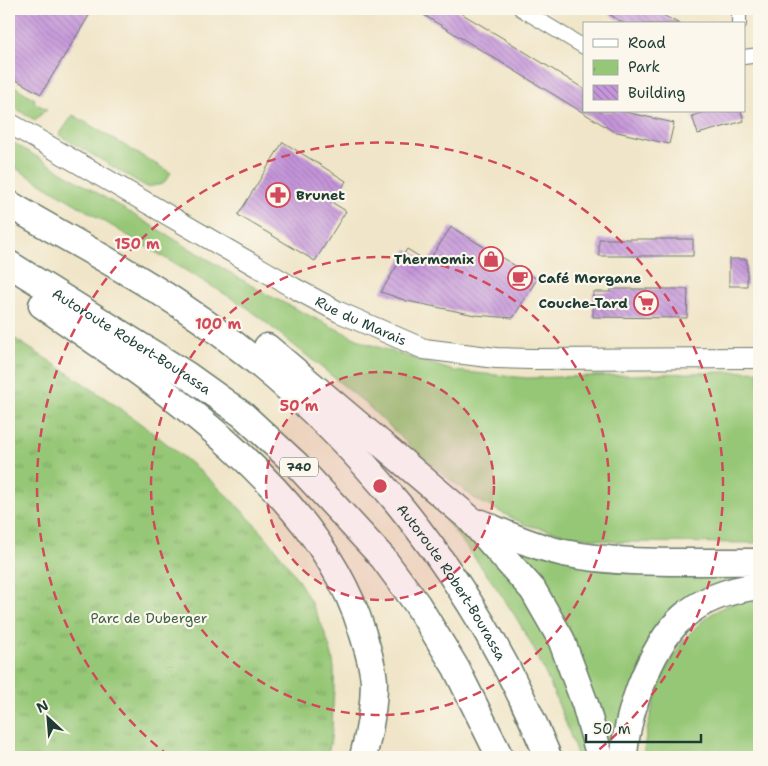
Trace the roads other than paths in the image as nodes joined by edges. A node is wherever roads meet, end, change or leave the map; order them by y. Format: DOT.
graph roads {
  1 [pos="520,9"];
  2 [pos="739,9"];
  3 [pos="739,22"];
  4 [pos="583,46"];
  5 [pos="759,55"];
  6 [pos="746,57"];
  7 [pos="9,123"];
  8 [pos="9,204"];
  9 [pos="9,264"];
  10 [pos="9,281"];
  11 [pos="180,305"];
  12 [pos="759,358"];
  13 [pos="470,518"];
  14 [pos="759,562"];
  15 [pos="759,586"];
  16 [pos="363,757"];
  17 [pos="500,757"];
  18 [pos="548,757"];
  19 [pos="600,757"];
  20 [pos="624,757"];
  1 -- 4 [label="street"];
  2 -- 3 [label="street"];
  5 -- 6 [label="street"];
  7 -- 12 [label="street, Rue du Marais"];
  8 -- 11 [label="highway, Autoroute Robert-Bourassa"];
  9 -- 17 [label="highway, Autoroute Robert-Bourassa / 740"];
  10 -- 16 [label="highway"];
  11 -- 13 [label="highway"];
  11 -- 18 [label="highway, Autoroute Robert-Bourassa"];
  13 -- 14 [label="highway"];
  13 -- 19 [label="highway"];
  15 -- 20 [label="highway"];
}
